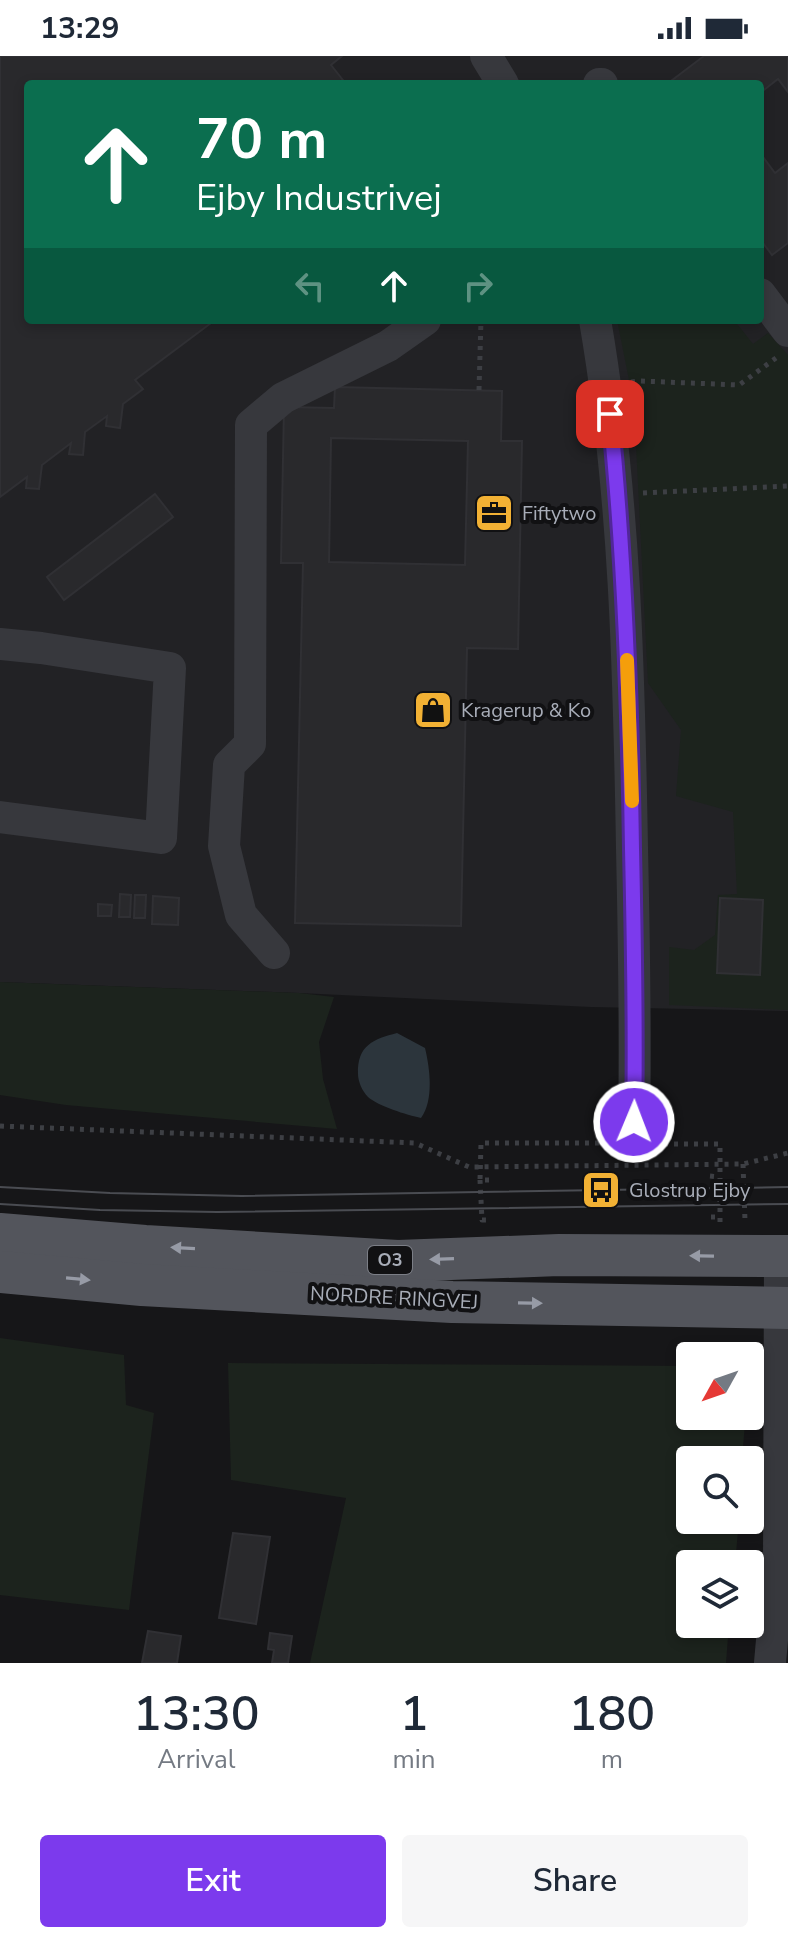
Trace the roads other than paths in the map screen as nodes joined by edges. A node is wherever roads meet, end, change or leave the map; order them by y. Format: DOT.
graph roads {
  1 [pos="486,56"];
  2 [pos="501,80"];
  3 [pos="764,299"];
  4 [pos="419,324"];
  5 [pos="596,324"];
  6 [pos="788,331"];
  7 [pos="0,644"];
  8 [pos="0,817"];
  9 [pos="274,953"];
  10 [pos="636,1136"];
  11 [pos="0,1234"];
  12 [pos="784,1256"];
  13 [pos="0,1272"];
  14 [pos="785,1305"];
  15 [pos="777,1651"];
  1 -- 2 [label="street"];
  3 -- 6 [label="street"];
  4 -- 9 [label="street"];
  5 -- 10 [label="street"];
  7 -- 8 [label="street"];
  12 -- 11 [label="main road, NORDRE RINGVEJ / O3, one-way"];
  12 -- 14 [label="street"];
  13 -- 14 [label="main road, NORDRE RINGVEJ / O3, one-way"];
  14 -- 15 [label="street"];
}
